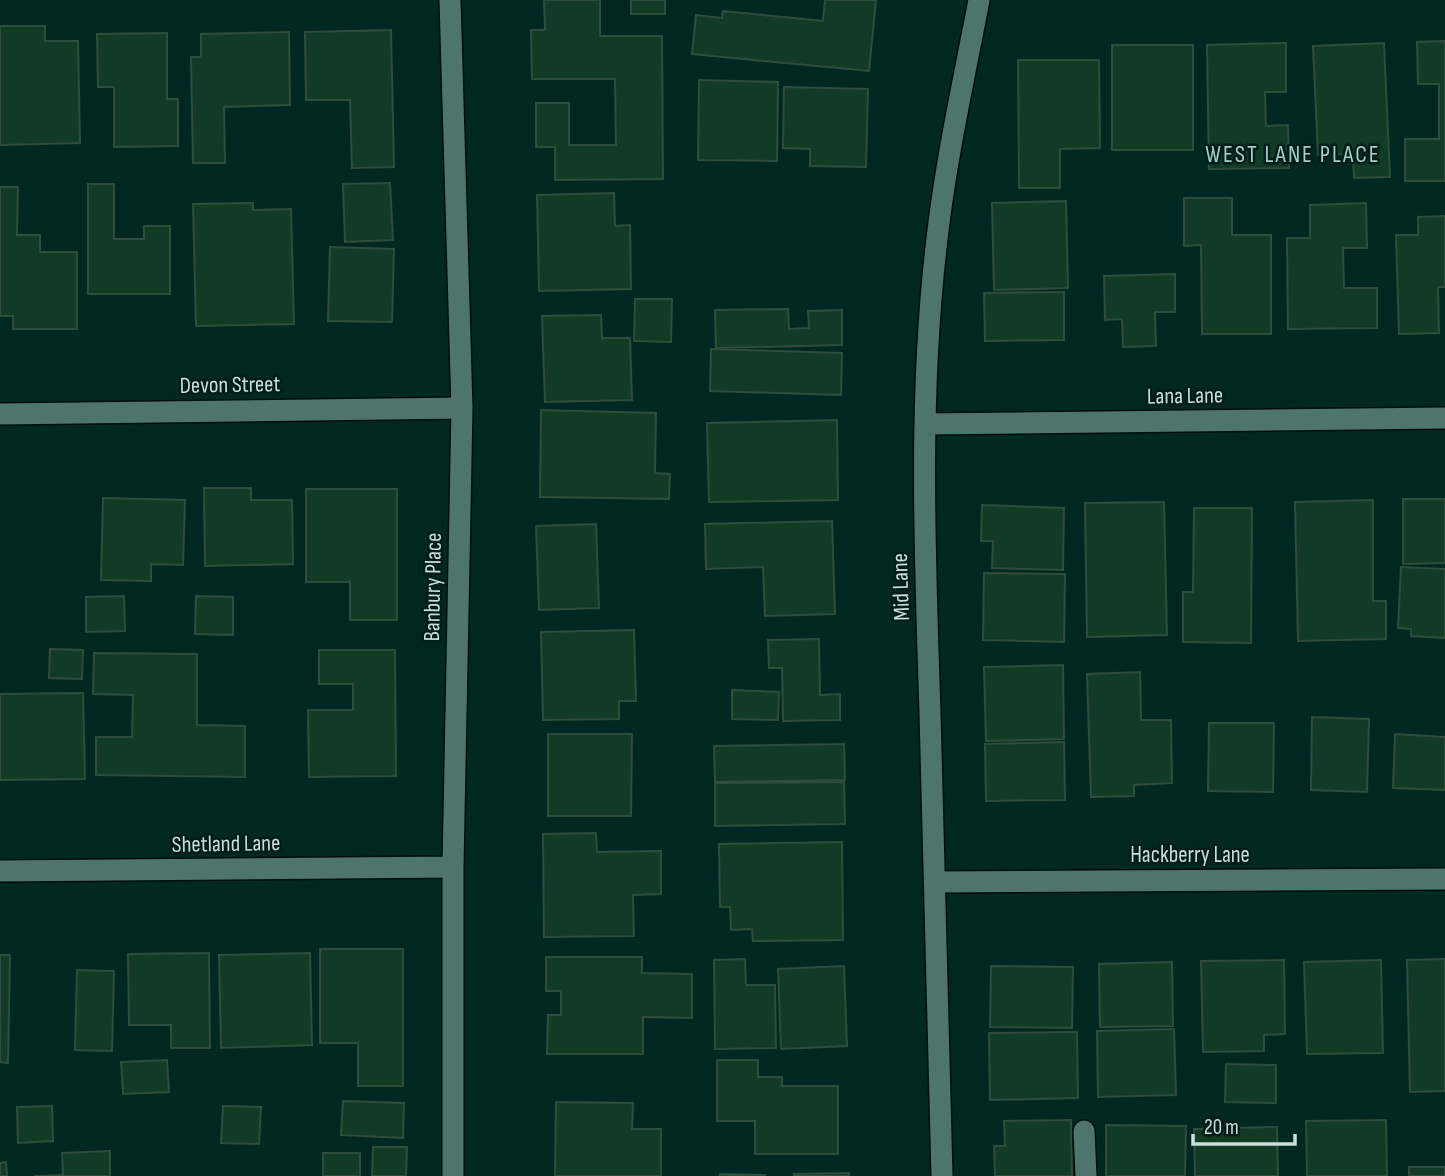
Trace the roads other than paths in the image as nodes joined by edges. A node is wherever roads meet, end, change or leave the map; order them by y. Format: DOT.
graph roads {
  1 [pos="450,0"];
  2 [pos="979,0"];
  3 [pos="462,408"];
  4 [pos="0,414"];
  5 [pos="1445,418"];
  6 [pos="925,424"];
  7 [pos="453,867"];
  8 [pos="0,872"];
  9 [pos="1445,879"];
  10 [pos="936,883"];
  11 [pos="1084,1131"];
  12 [pos="453,1176"];
  13 [pos="942,1176"];
  14 [pos="1086,1176"];
  1 -- 3 [label="street, Banbury Place"];
  2 -- 6 [label="street, Mid Lane"];
  3 -- 4 [label="street, Devon Street"];
  3 -- 7 [label="street, Banbury Place"];
  5 -- 6 [label="street, Lana Lane"];
  6 -- 10 [label="street, Mid Lane"];
  7 -- 8 [label="street, Shetland Lane"];
  7 -- 12 [label="street, Banbury Place"];
  9 -- 10 [label="street, Hackberry Lane"];
  10 -- 13 [label="street, Mid Lane"];
  11 -- 14 [label="street"];
}
